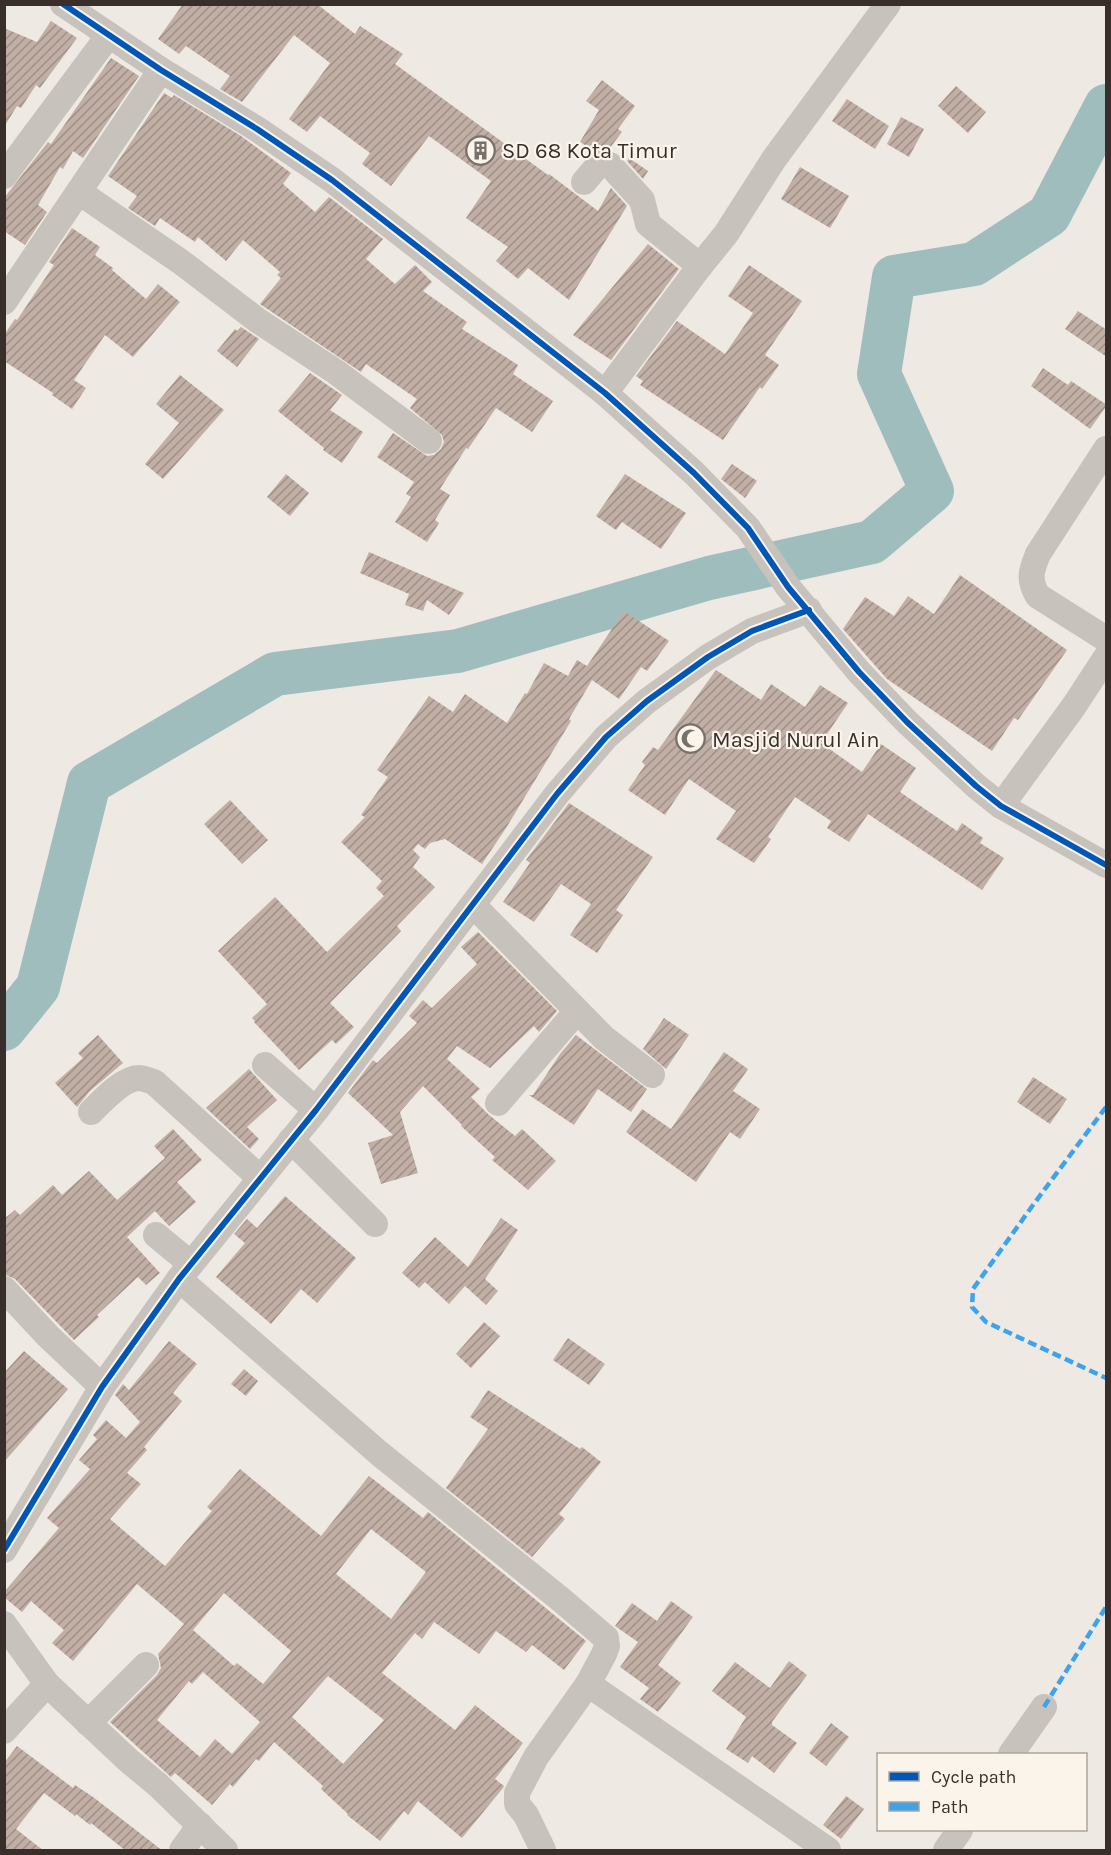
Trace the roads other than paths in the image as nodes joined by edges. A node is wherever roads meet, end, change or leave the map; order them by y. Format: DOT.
graph roads {
  1 [pos="63,4"];
  2 [pos="888,4"];
  3 [pos="108,35"];
  4 [pos="161,70"];
  5 [pos="4,176"];
  6 [pos="584,182"];
  7 [pos="79,192"];
  8 [pos="700,266"];
  9 [pos="4,302"];
  10 [pos="604,393"];
  11 [pos="429,441"];
  12 [pos="1107,449"];
  13 [pos="809,610"];
  14 [pos="1107,639"];
  15 [pos="1107,657"];
  16 [pos="1001,806"];
  17 [pos="1107,866"];
  18 [pos="474,905"];
  19 [pos="577,1011"];
  20 [pos="265,1065"];
  21 [pos="652,1075"];
  22 [pos="498,1103"];
  23 [pos="316,1110"];
  24 [pos="91,1112"];
  25 [pos="291,1140"];
  26 [pos="260,1178"];
  27 [pos="375,1224"];
  28 [pos="156,1235"];
  29 [pos="185,1271"];
  30 [pos="4,1289"];
  31 [pos="102,1387"];
  32 [pos="4,1550"];
  33 [pos="4,1624"];
  34 [pos="146,1665"];
  35 [pos="588,1683"];
  36 [pos="47,1684"];
  37 [pos="1044,1707"];
  38 [pos="88,1723"];
  39 [pos="4,1731"];
  40 [pos="1012,1753"];
  41 [pos="200,1825"];
  42 [pos="959,1831"];
  43 [pos="182,1851"];
  44 [pos="225,1851"];
  45 [pos="543,1851"];
  46 [pos="828,1851"];
  47 [pos="946,1851"];
  1 -- 3 [label="street"];
  2 -- 8 [label="street"];
  3 -- 4 [label="street"];
  3 -- 5 [label="street"];
  4 -- 7 [label="street"];
  4 -- 10 [label="street"];
  6 -- 8 [label="street"];
  7 -- 9 [label="street"];
  7 -- 11 [label="street"];
  8 -- 10 [label="street"];
  10 -- 13 [label="street"];
  12 -- 14 [label="street"];
  13 -- 16 [label="street"];
  13 -- 18 [label="street"];
  15 -- 16 [label="street"];
  16 -- 17 [label="street"];
  18 -- 19 [label="street"];
  18 -- 23 [label="street"];
  19 -- 21 [label="street"];
  19 -- 22 [label="street"];
  20 -- 23 [label="street"];
  23 -- 25 [label="street"];
  24 -- 26 [label="street"];
  25 -- 26 [label="street"];
  25 -- 27 [label="street"];
  26 -- 29 [label="street"];
  28 -- 29 [label="street"];
  29 -- 31 [label="street"];
  29 -- 35 [label="street"];
  30 -- 31 [label="street"];
  31 -- 32 [label="street"];
  33 -- 36 [label="street"];
  34 -- 38 [label="street"];
  35 -- 45 [label="street"];
  35 -- 46 [label="street"];
  36 -- 38 [label="street"];
  36 -- 39 [label="street"];
  37 -- 40 [label="street"];
  38 -- 41 [label="street"];
  41 -- 43 [label="street"];
  41 -- 44 [label="street"];
  42 -- 47 [label="street"];
}
